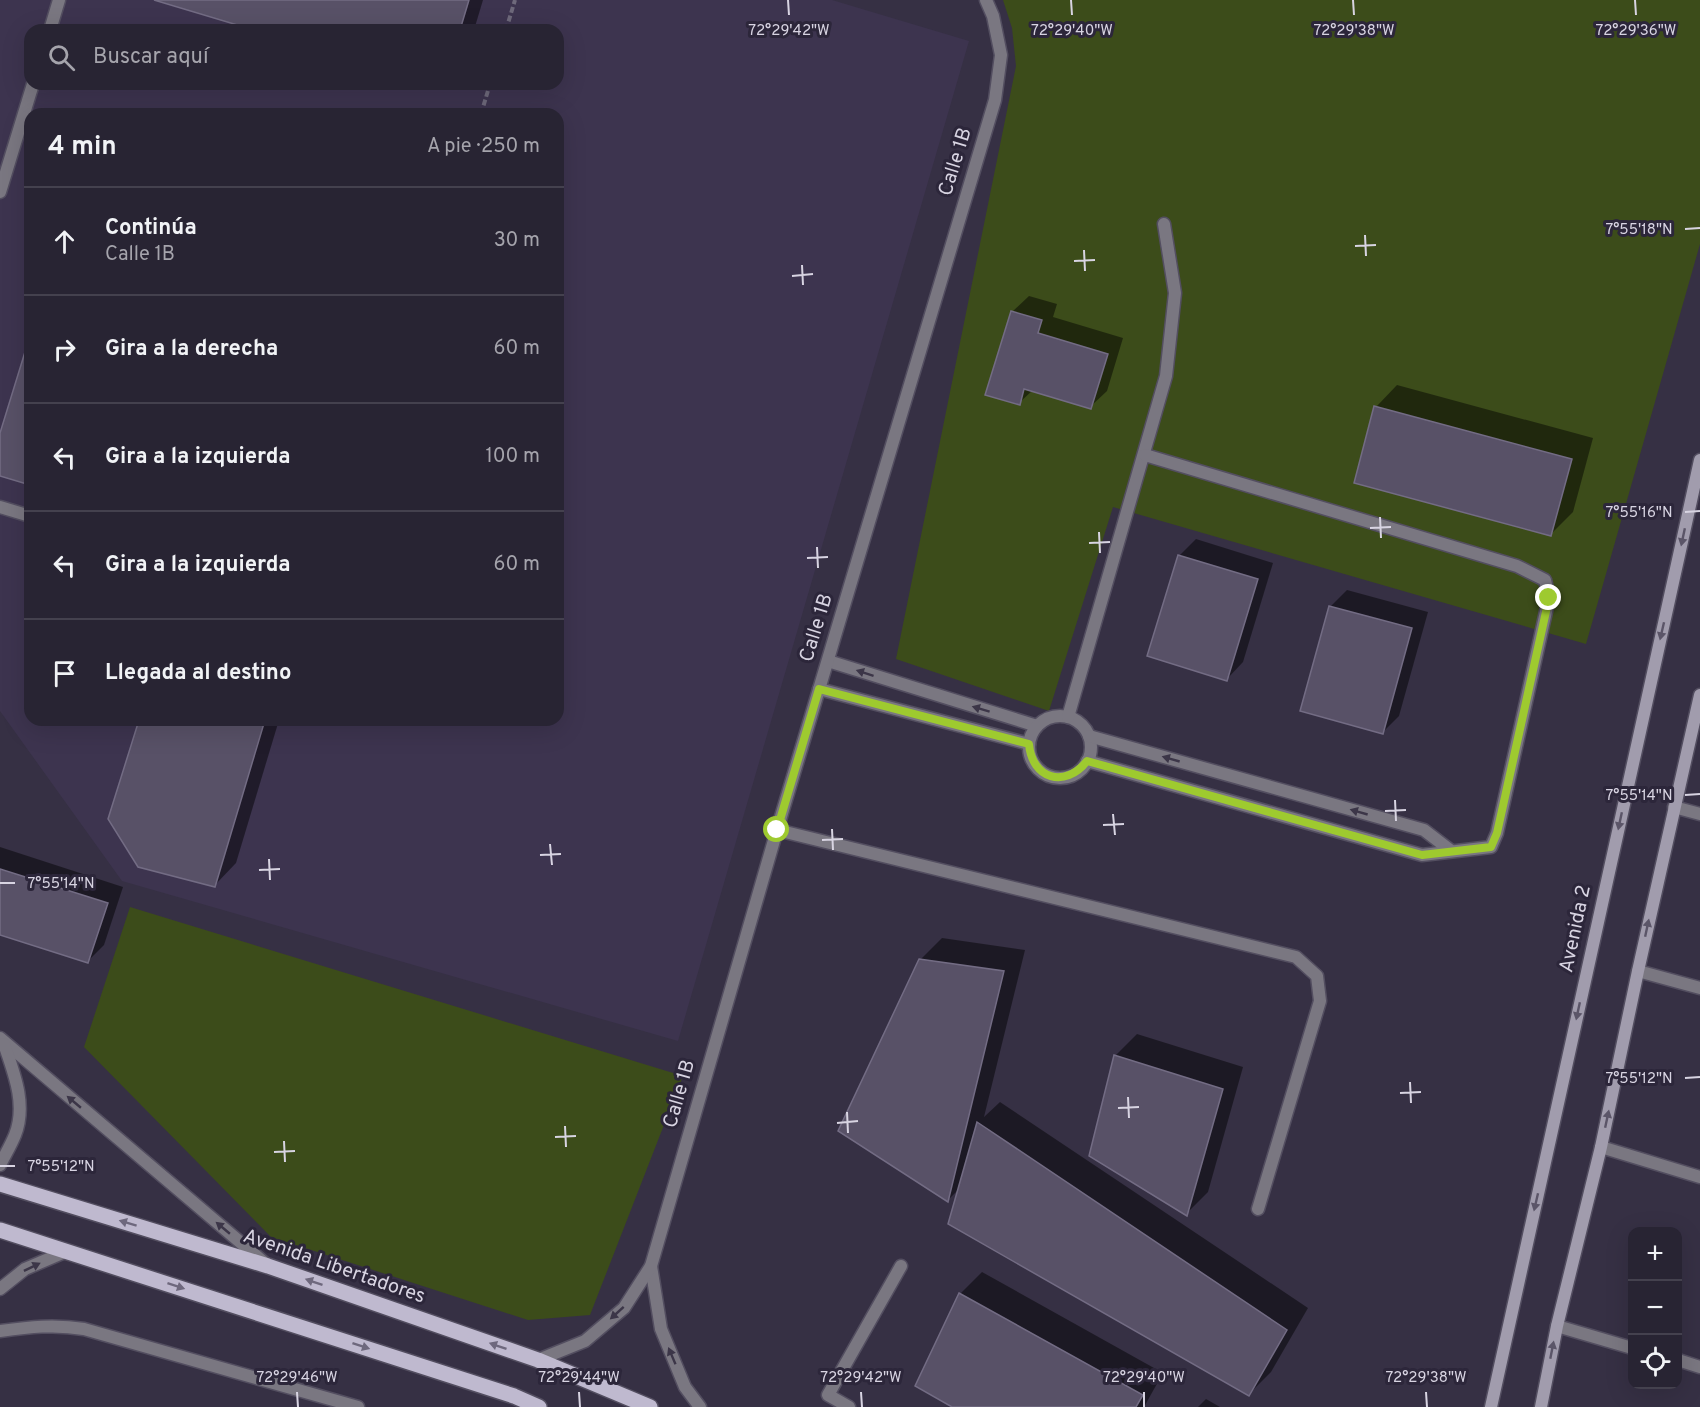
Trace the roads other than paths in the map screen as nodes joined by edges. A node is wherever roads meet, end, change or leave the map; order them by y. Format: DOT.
graph roads {
  1 [pos="59,0"];
  2 [pos="986,0"];
  3 [pos="52,24"];
  4 [pos="31,90"];
  5 [pos="26,108"];
  6 [pos="24,113"];
  7 [pos="0,192"];
  8 [pos="1164,224"];
  9 [pos="1145,455"];
  10 [pos="1700,460"];
  11 [pos="0,507"];
  12 [pos="24,514"];
  13 [pos="828,661"];
  14 [pos="819,689"];
  15 [pos="1700,695"];
  16 [pos="1068,717"];
  17 [pos="1037,726"];
  18 [pos="1089,736"];
  19 [pos="1029,744"];
  20 [pos="1087,761"];
  21 [pos="1674,807"];
  22 [pos="1700,814"];
  23 [pos="777,830"];
  24 [pos="1450,850"];
  25 [pos="1638,971"];
  26 [pos="1700,988"];
  27 [pos="2,1040"];
  28 [pos="1601,1147"];
  29 [pos="0,1165"];
  30 [pos="1700,1177"];
  31 [pos="0,1184"];
  32 [pos="1258,1209"];
  33 [pos="0,1230"];
  34 [pos="68,1251"];
  35 [pos="268,1266"];
  36 [pos="651,1266"];
  37 [pos="900,1266"];
  38 [pos="0,1289"];
  39 [pos="1557,1326"];
  40 [pos="0,1331"];
  41 [pos="1628,1347"];
  42 [pos="538,1360"];
  43 [pos="1682,1362"];
  44 [pos="1700,1367"];
  45 [pos="358,1407"];
  46 [pos="539,1407"];
  47 [pos="650,1407"];
  48 [pos="700,1407"];
  49 [pos="849,1407"];
  50 [pos="1491,1407"];
  51 [pos="1541,1407"];
  1 -- 3 [label="street"];
  2 -- 13 [label="street, Calle 1B"];
  4 -- 5 [label="street"];
  6 -- 7 [label="street"];
  8 -- 9 [label="street"];
  9 -- 16 [label="street"];
  9 -- 24 [label="street"];
  10 -- 50 [label="street, Avenida 2, one-way"];
  11 -- 12 [label="street"];
  13 -- 14 [label="street, Calle 1B"];
  17 -- 13 [label="street, one-way"];
  14 -- 19 [label="street"];
  14 -- 23 [label="street, Calle 1B"];
  15 -- 21 [label="street"];
  16 -- 17 [label="street"];
  16 -- 18 [label="street"];
  17 -- 19 [label="street"];
  18 -- 20 [label="street"];
  24 -- 18 [label="street, one-way"];
  19 -- 20 [label="street"];
  20 -- 24 [label="street"];
  21 -- 22 [label="street"];
  25 -- 21 [label="street, one-way"];
  23 -- 32 [label="street"];
  23 -- 36 [label="street, Calle 1B"];
  25 -- 26 [label="street"];
  28 -- 25 [label="street, one-way"];
  27 -- 29 [label="street"];
  35 -- 27 [label="street, one-way"];
  28 -- 30 [label="street"];
  28 -- 39 [label="street"];
  35 -- 31 [label="main road, Avenida Libertadores, one-way"];
  33 -- 34 [label="main road"];
  38 -- 34 [label="street, one-way"];
  34 -- 46 [label="main road, one-way"];
  42 -- 35 [label="main road, Avenida Libertadores, one-way"];
  36 -- 42 [label="street, Calle 1B, one-way"];
  48 -- 36 [label="street, Calle 1B, one-way"];
  37 -- 49 [label="street"];
  39 -- 41 [label="street"];
  51 -- 39 [label="street, one-way"];
  40 -- 45 [label="street"];
  42 -- 47 [label="main road, Avenida Libertadores"];
  43 -- 44 [label="street"];
}
